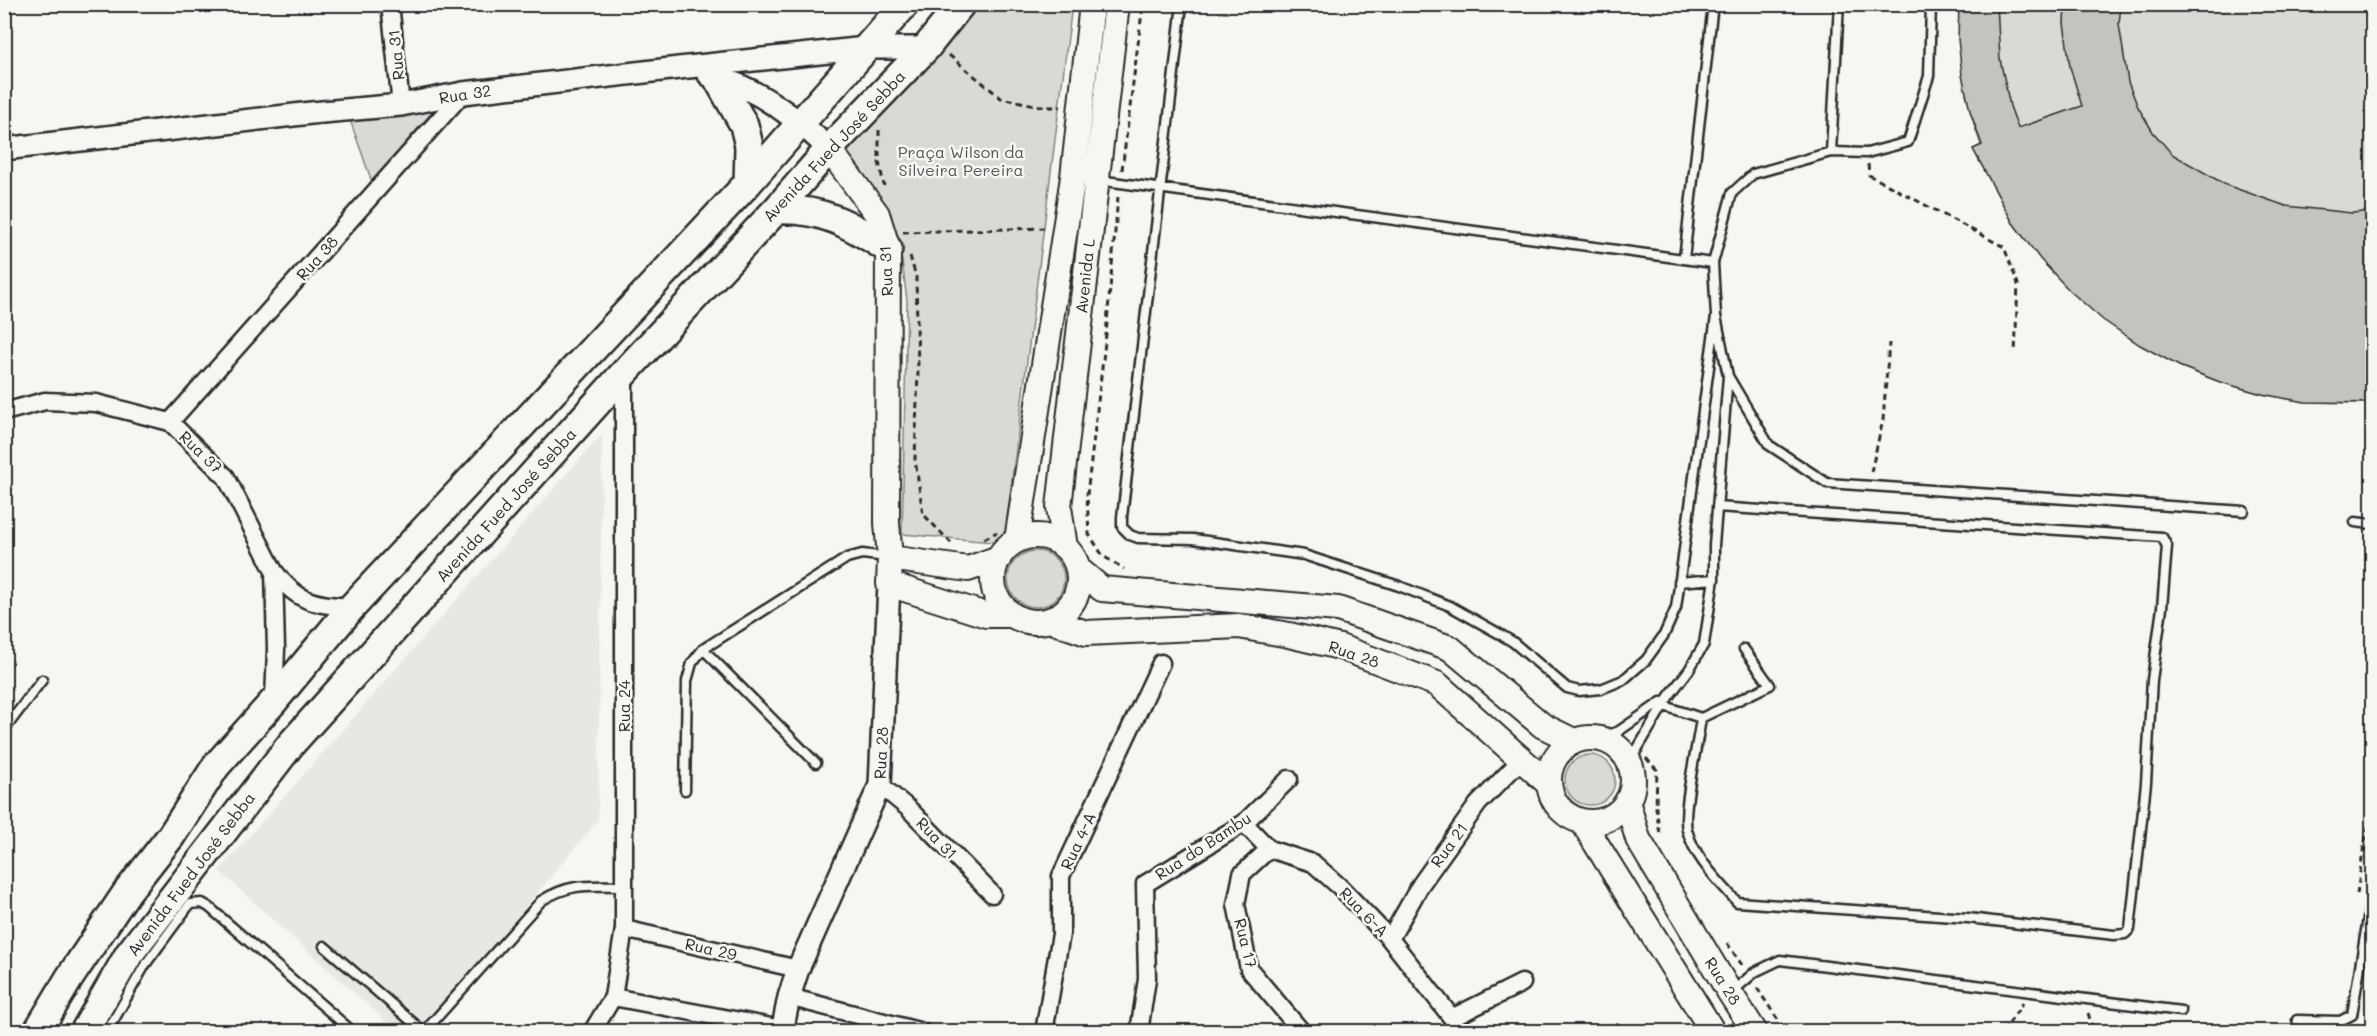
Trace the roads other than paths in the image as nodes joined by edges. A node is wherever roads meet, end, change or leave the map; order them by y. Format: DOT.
graph roads {
  1 [pos="390,4"];
  2 [pos="905,4"];
  3 [pos="961,4"];
  4 [pos="1092,4"];
  5 [pos="1117,4"];
  6 [pos="1182,4"];
  7 [pos="1713,4"];
  8 [pos="1839,4"];
  9 [pos="1931,4"];
  10 [pos="929,44"];
  11 [pos="866,48"];
  12 [pos="680,68"];
  13 [pos="716,76"];
  14 [pos="463,93"];
  15 [pos="401,105"];
  16 [pos="1092,110"];
  17 [pos="802,123"];
  18 [pos="4,149"];
  19 [pos="829,149"];
  20 [pos="1831,152"];
  21 [pos="1084,178"];
  22 [pos="748,183"];
  23 [pos="1160,189"];
  24 [pos="776,210"];
  25 [pos="898,240"];
  26 [pos="1684,259"];
  27 [pos="1713,263"];
  28 [pos="1716,316"];
  29 [pos="624,373"];
  30 [pos="1728,376"];
  31 [pos="4,412"];
  32 [pos="170,422"];
  33 [pos="1717,507"];
  34 [pos="2244,511"];
  35 [pos="2355,522"];
  36 [pos="2373,524"];
  37 [pos="1009,532"];
  38 [pos="1065,547"];
  39 [pos="890,558"];
  40 [pos="999,558"];
  41 [pos="1078,569"];
  42 [pos="274,571"];
  43 [pos="1714,579"];
  44 [pos="1679,582"];
  45 [pos="889,584"];
  46 [pos="352,607"];
  47 [pos="1012,615"];
  48 [pos="1049,620"];
  49 [pos="703,649"];
  50 [pos="1744,649"];
  51 [pos="1161,663"];
  52 [pos="42,680"];
  53 [pos="274,701"];
  54 [pos="1661,706"];
  55 [pos="1701,718"];
  56 [pos="4,730"];
  57 [pos="1600,738"];
  58 [pos="1574,741"];
  59 [pos="1521,759"];
  60 [pos="816,763"];
  61 [pos="1629,763"];
  62 [pos="1289,779"];
  63 [pos="1549,784"];
  64 [pos="880,785"];
  65 [pos="685,790"];
  66 [pos="1627,801"];
  67 [pos="1582,821"];
  68 [pos="1244,823"];
  69 [pos="1269,849"];
  70 [pos="624,886"];
  71 [pos="992,894"];
  72 [pos="2373,894"];
  73 [pos="624,928"];
  74 [pos="1390,939"];
  75 [pos="324,946"];
  76 [pos="798,969"];
  77 [pos="1522,983"];
  78 [pos="1730,993"];
  79 [pos="613,997"];
  80 [pos="789,997"];
  81 [pos="2181,1011"];
  82 [pos="2296,1020"];
  83 [pos="1455,1025"];
  84 [pos="782,1030"];
  85 [pos="38,1032"];
  86 [pos="84,1032"];
  87 [pos="107,1032"];
  88 [pos="353,1032"];
  89 [pos="424,1032"];
  90 [pos="592,1032"];
  91 [pos="922,1032"];
  92 [pos="1044,1032"];
  93 [pos="1139,1032"];
  94 [pos="1302,1032"];
  95 [pos="1713,1032"];
  96 [pos="1755,1032"];
  1 -- 15 [label="street, Rua 31"];
  2 -- 11 [label="main road"];
  3 -- 10 [label="main road, Avenida Fued José Sebba"];
  4 -- 16 [label="main road, Avenida L"];
  5 -- 16 [label="main road, Avenida L"];
  6 -- 23 [label="lane"];
  7 -- 26 [label="lane"];
  8 -- 20 [label="lane"];
  9 -- 20 [label="lane"];
  10 -- 11 [label="street, Rua 32"];
  10 -- 19 [label="main road, Avenida Fued José Sebba"];
  11 -- 12 [label="street, Rua 32"];
  11 -- 17 [label="main road"];
  12 -- 13 [label="street, Rua 31"];
  12 -- 14 [label="street, Rua 32"];
  13 -- 17 [label="street, Rua 31"];
  13 -- 22 [label="main road"];
  14 -- 15 [label="street, Rua 32"];
  14 -- 32 [label="street, Rua 38"];
  15 -- 18 [label="street, Rua 32"];
  16 -- 21 [label="main road, Avenida L"];
  17 -- 19 [label="street, Rua 31"];
  17 -- 22 [label="main road"];
  19 -- 24 [label="main road, Avenida Fued José Sebba"];
  19 -- 25 [label="main road, Rua 31"];
  20 -- 27 [label="lane"];
  21 -- 23 [label="lane"];
  21 -- 37 [label="main road, Avenida L"];
  21 -- 38 [label="main road, Avenida L"];
  22 -- 46 [label="main road"];
  23 -- 26 [label="lane"];
  23 -- 44 [label="lane"];
  24 -- 25 [label="main road"];
  24 -- 29 [label="main road, Avenida Fued José Sebba"];
  25 -- 39 [label="main road, Rua 31"];
  26 -- 27 [label="lane"];
  27 -- 28 [label="lane"];
  28 -- 30 [label="lane"];
  28 -- 44 [label="lane"];
  29 -- 70 [label="street, Rua 24"];
  29 -- 86 [label="main road, Avenida Fued José Sebba"];
  30 -- 33 [label="lane"];
  30 -- 34 [label="lane"];
  31 -- 32 [label="street, Rua 37"];
  32 -- 42 [label="street, Rua 37"];
  33 -- 43 [label="lane"];
  33 -- 55 [label="lane"];
  35 -- 36 [label="lane"];
  37 -- 38 [label="main road"];
  37 -- 40 [label="main road"];
  38 -- 41 [label="main road"];
  39 -- 40 [label="main road"];
  39 -- 45 [label="main road, Rua 31"];
  39 -- 49 [label="lane"];
  40 -- 47 [label="main road"];
  41 -- 48 [label="main road"];
  41 -- 58 [label="main road"];
  42 -- 46 [label="street, Rua 37"];
  42 -- 53 [label="street, Rua 37"];
  43 -- 44 [label="lane"];
  43 -- 54 [label="lane"];
  45 -- 47 [label="main road"];
  45 -- 64 [label="street, Rua 28"];
  46 -- 53 [label="main road"];
  47 -- 48 [label="main road"];
  48 -- 59 [label="main road, Rua 28"];
  49 -- 60 [label="lane"];
  49 -- 65 [label="lane"];
  50 -- 55 [label="lane"];
  51 -- 92 [label="street, Rua 4-A"];
  52 -- 56 [label="lane"];
  53 -- 85 [label="main road"];
  54 -- 55 [label="lane"];
  54 -- 57 [label="lane"];
  54 -- 61 [label="lane"];
  57 -- 58 [label="main road"];
  57 -- 61 [label="main road"];
  58 -- 63 [label="main road"];
  59 -- 63 [label="main road, Rua 28"];
  59 -- 74 [label="street, Rua 21"];
  61 -- 66 [label="main road"];
  62 -- 68 [label="street, Rua do Bambu"];
  63 -- 67 [label="main road"];
  64 -- 71 [label="street, Rua 31"];
  64 -- 76 [label="street, Rua 28"];
  66 -- 67 [label="main road"];
  66 -- 78 [label="main road, Rua 28"];
  67 -- 95 [label="main road"];
  68 -- 69 [label="street, Rua 6-A"];
  68 -- 93 [label="street, Rua do Bambu"];
  69 -- 74 [label="street, Rua 6-A"];
  69 -- 94 [label="street, Rua 17"];
  70 -- 73 [label="street, Rua 24"];
  70 -- 89 [label="lane"];
  72 -- 82 [label="lane"];
  73 -- 76 [label="street, Rua 29"];
  73 -- 79 [label="street, Rua 24"];
  74 -- 83 [label="street, Rua 6-A"];
  75 -- 89 [label="lane"];
  76 -- 80 [label="street, Rua 28"];
  77 -- 83 [label="street"];
  78 -- 81 [label="lane"];
  78 -- 96 [label="main road, Rua 28"];
  79 -- 84 [label="street"];
  79 -- 90 [label="street, Rua 24"];
  80 -- 84 [label="street, Rua 28"];
  80 -- 91 [label="street"];
  87 -- 88 [label="lane"];
}
